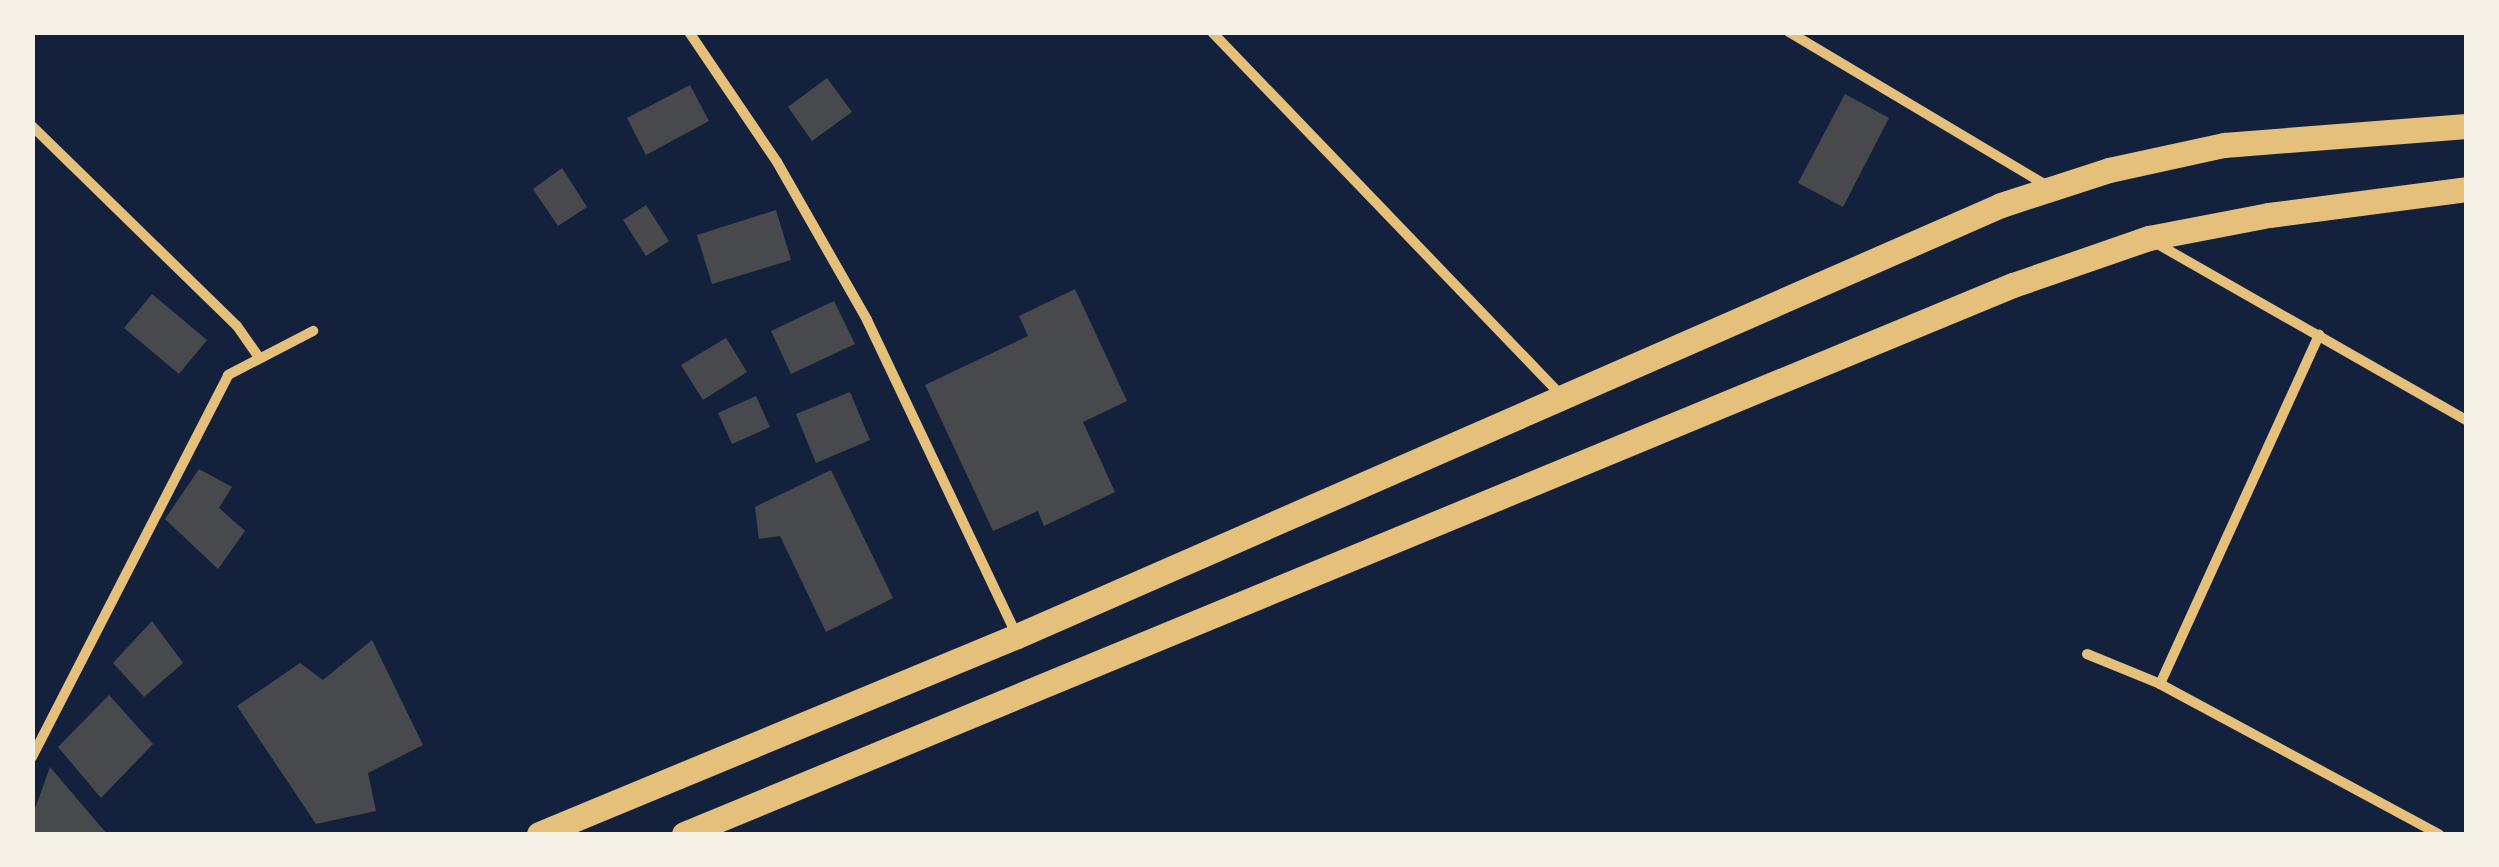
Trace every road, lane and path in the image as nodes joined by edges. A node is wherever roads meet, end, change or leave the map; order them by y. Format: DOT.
graph roads {
  1 [pos="689,32"];
  2 [pos="1212,32"];
  3 [pos="1789,32"];
  4 [pos="32,126"];
  5 [pos="2466,126"];
  6 [pos="2050,187"];
  7 [pos="2466,189"];
  8 [pos="2149,238"];
  9 [pos="313,331"];
  10 [pos="2319,335"];
  11 [pos="258,356"];
  12 [pos="1563,397"];
  13 [pos="2466,420"];
  14 [pos="1018,636"];
  15 [pos="2087,654"];
  16 [pos="2160,684"];
  17 [pos="32,757"];
  18 [pos="539,834"];
  19 [pos="684,834"];
  20 [pos="2439,834"];
  1 -- 14 [label="street"];
  2 -- 12 [label="street"];
  3 -- 6 [label="street"];
  4 -- 11 [label="street"];
  5 -- 6 [label="main road"];
  6 -- 12 [label="main road"];
  7 -- 8 [label="main road"];
  8 -- 10 [label="street"];
  8 -- 19 [label="main road"];
  9 -- 11 [label="street"];
  10 -- 13 [label="street"];
  10 -- 16 [label="street"];
  11 -- 17 [label="street"];
  12 -- 14 [label="main road"];
  14 -- 18 [label="main road"];
  15 -- 16 [label="street"];
  16 -- 20 [label="street"];
}
